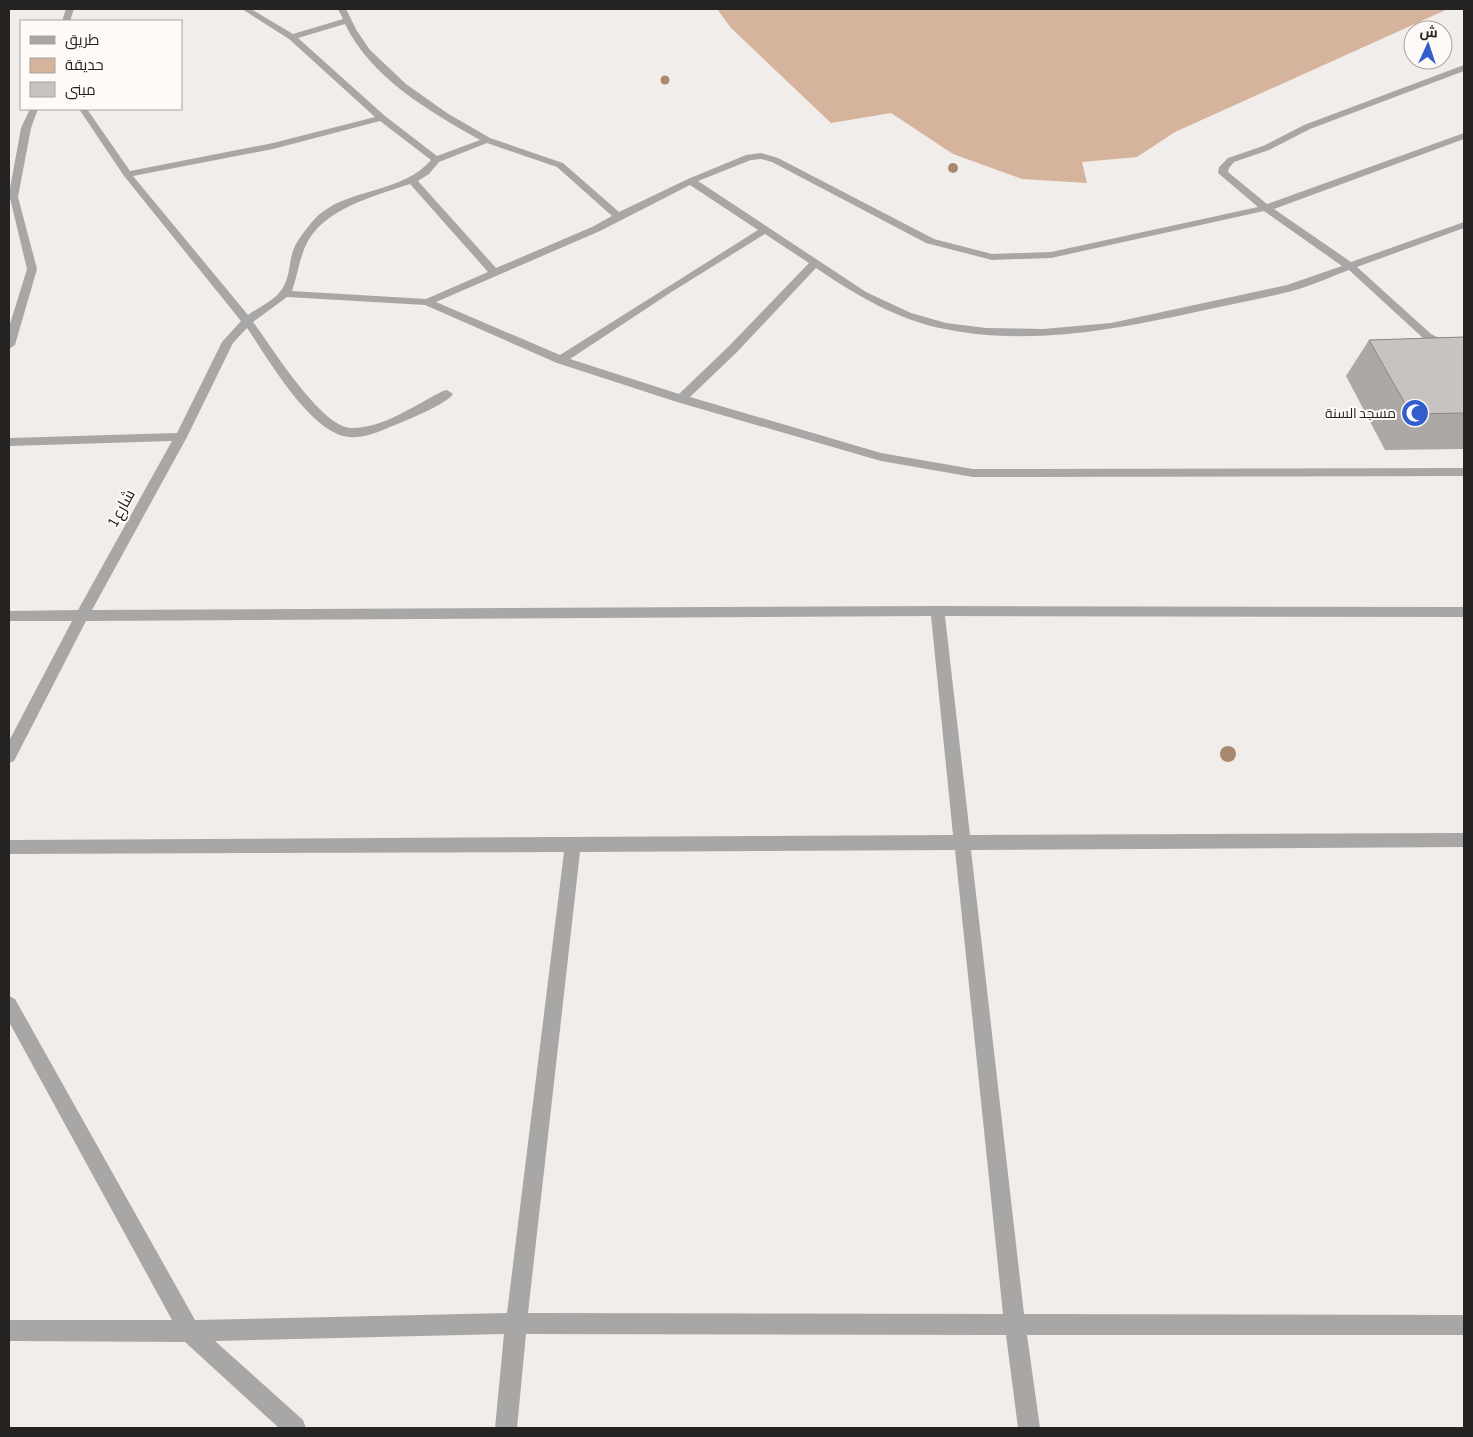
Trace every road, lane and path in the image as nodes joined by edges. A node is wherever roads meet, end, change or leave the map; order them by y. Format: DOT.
graph roads {
  1 [pos="246,9"];
  2 [pos="342,9"];
  3 [pos="346,21"];
  4 [pos="292,37"];
  5 [pos="1464,68"];
  6 [pos="34,110"];
  7 [pos="84,110"];
  8 [pos="382,118"];
  9 [pos="1464,136"];
  10 [pos="487,140"];
  11 [pos="436,160"];
  12 [pos="127,174"];
  13 [pos="412,180"];
  14 [pos="691,181"];
  15 [pos="1266,208"];
  16 [pos="618,216"];
  17 [pos="1464,225"];
  18 [pos="765,230"];
  19 [pos="814,264"];
  20 [pos="1351,267"];
  21 [pos="494,272"];
  22 [pos="286,294"];
  23 [pos="427,302"];
  24 [pos="247,321"];
  25 [pos="9,346"];
  26 [pos="1464,347"];
  27 [pos="561,360"];
  28 [pos="447,394"];
  29 [pos="681,399"];
  30 [pos="181,437"];
  31 [pos="9,442"];
  32 [pos="1464,472"];
  33 [pos="937,611"];
  34 [pos="1464,612"];
  35 [pos="9,616"];
  36 [pos="81,617"];
  37 [pos="9,756"];
  38 [pos="1464,840"];
  39 [pos="573,844"];
  40 [pos="962,844"];
  41 [pos="9,847"];
  42 [pos="9,1005"];
  43 [pos="516,1323"];
  44 [pos="1016,1325"];
  45 [pos="1464,1325"];
  46 [pos="9,1331"];
  47 [pos="190,1331"];
  48 [pos="295,1428"];
  49 [pos="506,1428"];
  50 [pos="1029,1428"];
  1 -- 4 [label="street"];
  2 -- 3 [label="street"];
  3 -- 4 [label="street"];
  3 -- 10 [label="street"];
  4 -- 8 [label="street"];
  5 -- 15 [label="street"];
  6 -- 25 [label="street"];
  7 -- 12 [label="street"];
  8 -- 11 [label="street"];
  8 -- 12 [label="street"];
  9 -- 15 [label="street"];
  10 -- 11 [label="street"];
  10 -- 16 [label="street"];
  11 -- 13 [label="street"];
  12 -- 24 [label="street"];
  13 -- 21 [label="street"];
  13 -- 22 [label="street"];
  14 -- 15 [label="street"];
  14 -- 16 [label="street"];
  14 -- 18 [label="street"];
  15 -- 20 [label="street"];
  16 -- 21 [label="street"];
  17 -- 20 [label="street"];
  18 -- 19 [label="street"];
  18 -- 27 [label="street"];
  19 -- 20 [label="street"];
  19 -- 29 [label="street"];
  20 -- 26 [label="street"];
  21 -- 23 [label="street"];
  22 -- 23 [label="street"];
  22 -- 24 [label="street, شارع 1"];
  23 -- 27 [label="street"];
  24 -- 28 [label="street"];
  24 -- 30 [label="street, شارع 1"];
  27 -- 29 [label="street"];
  29 -- 32 [label="street"];
  30 -- 31 [label="street"];
  30 -- 36 [label="street, شارع 1"];
  33 -- 34 [label="street"];
  33 -- 36 [label="street"];
  33 -- 40 [label="street"];
  35 -- 36 [label="street"];
  36 -- 37 [label="street, شارع 1"];
  38 -- 40 [label="street"];
  39 -- 40 [label="street"];
  39 -- 41 [label="street"];
  39 -- 43 [label="street"];
  40 -- 44 [label="street"];
  42 -- 47 [label="street"];
  43 -- 44 [label="street"];
  43 -- 47 [label="street"];
  43 -- 49 [label="street"];
  44 -- 45 [label="street"];
  44 -- 50 [label="street"];
  46 -- 47 [label="street"];
  47 -- 48 [label="street"];
}
